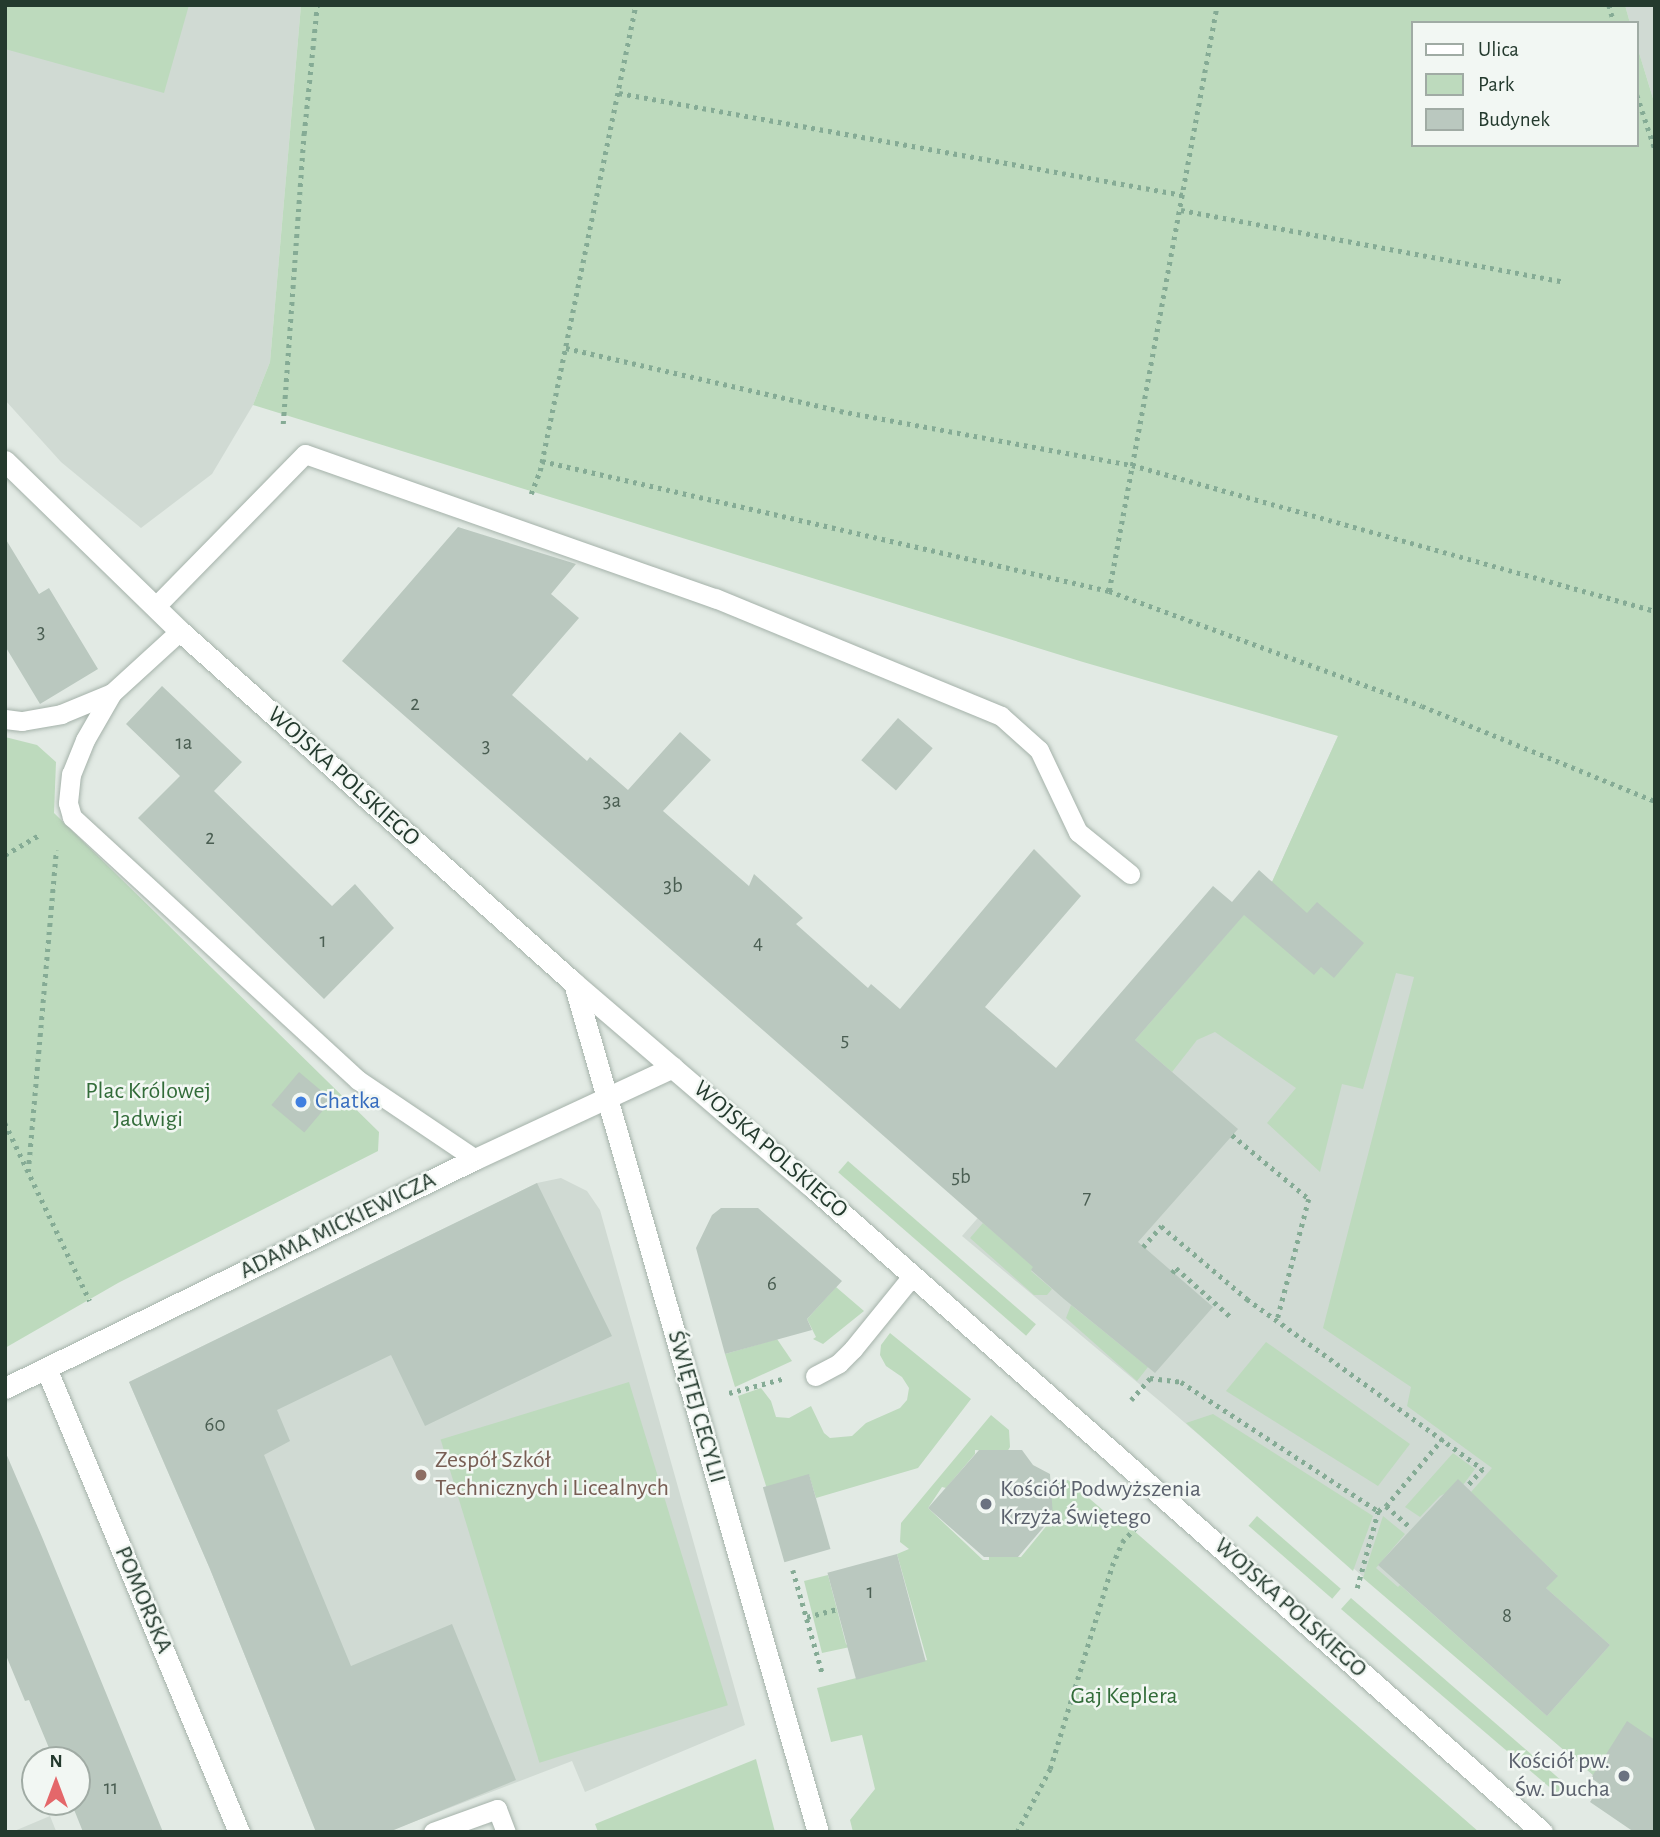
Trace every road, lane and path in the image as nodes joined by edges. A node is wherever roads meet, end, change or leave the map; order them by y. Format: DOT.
graph roads {
  1 [pos="317,5"];
  2 [pos="636,5"];
  3 [pos="1217,5"];
  4 [pos="619,93"];
  5 [pos="1639,101"];
  6 [pos="1655,149"];
  7 [pos="1183,195"];
  8 [pos="1181,210"];
  9 [pos="1561,281"];
  10 [pos="566,348"];
  11 [pos="305,454"];
  12 [pos="5,461"];
  13 [pos="542,461"];
  14 [pos="1132,465"];
  15 [pos="518,528"];
  16 [pos="1109,591"];
  17 [pos="155,607"];
  18 [pos="1655,611"];
  19 [pos="180,631"];
  20 [pos="112,693"];
  21 [pos="5,719"];
  22 [pos="1655,801"];
  23 [pos="57,839"];
  24 [pos="1130,874"];
  25 [pos="574,983"];
  26 [pos="673,1067"];
  27 [pos="608,1098"];
  28 [pos="5,1123"];
  29 [pos="1232,1135"];
  30 [pos="475,1159"];
  31 [pos="28,1172"];
  32 [pos="1143,1247"];
  33 [pos="1172,1273"];
  34 [pos="913,1275"];
  35 [pos="90,1301"];
  36 [pos="1232,1318"];
  37 [pos="1277,1321"];
  38 [pos="46,1368"];
  39 [pos="815,1376"];
  40 [pos="5,1388"];
  41 [pos="725,1394"];
  42 [pos="1131,1400"];
  43 [pos="1443,1438"];
  44 [pos="1466,1488"];
  45 [pos="1386,1506"];
  46 [pos="1378,1511"];
  47 [pos="1138,1525"];
  48 [pos="1411,1528"];
  49 [pos="793,1570"];
  50 [pos="1357,1588"];
  51 [pos="837,1609"];
  52 [pos="807,1617"];
  53 [pos="822,1672"];
  54 [pos="239,1832"];
  55 [pos="433,1832"];
  56 [pos="506,1832"];
  57 [pos="818,1832"];
  58 [pos="1017,1832"];
  59 [pos="1542,1832"];
  1 -- 11 [label="path"];
  2 -- 4 [label="path"];
  3 -- 7 [label="path"];
  4 -- 7 [label="path"];
  4 -- 10 [label="path"];
  5 -- 6 [label="path"];
  7 -- 8 [label="path"];
  8 -- 9 [label="path"];
  8 -- 14 [label="path"];
  10 -- 13 [label="path"];
  10 -- 14 [label="path"];
  11 -- 15 [label="lane"];
  11 -- 17 [label="lane"];
  12 -- 17 [label="street, WOJSKA POLSKIEGO"];
  13 -- 15 [label="path"];
  13 -- 16 [label="path"];
  14 -- 16 [label="path"];
  14 -- 18 [label="path"];
  15 -- 24 [label="lane"];
  16 -- 22 [label="path"];
  17 -- 19 [label="street, WOJSKA POLSKIEGO"];
  19 -- 20 [label="lane"];
  19 -- 25 [label="street, WOJSKA POLSKIEGO"];
  20 -- 21 [label="lane"];
  20 -- 30 [label="lane"];
  23 -- 31 [label="path"];
  25 -- 26 [label="street, WOJSKA POLSKIEGO"];
  25 -- 27 [label="street, ŚWIĘTEJ CECYLII"];
  26 -- 27 [label="street, ADAMA MICKIEWICZA"];
  26 -- 34 [label="street, WOJSKA POLSKIEGO"];
  27 -- 30 [label="street, ADAMA MICKIEWICZA"];
  27 -- 57 [label="street, ŚWIĘTEJ CECYLII"];
  28 -- 31 [label="path"];
  29 -- 37 [label="path"];
  30 -- 38 [label="street, ADAMA MICKIEWICZA"];
  31 -- 35 [label="path"];
  32 -- 37 [label="path"];
  33 -- 36 [label="path"];
  34 -- 39 [label="lane"];
  34 -- 59 [label="street, WOJSKA POLSKIEGO"];
  37 -- 43 [label="path"];
  38 -- 40 [label="street, ADAMA MICKIEWICZA"];
  38 -- 54 [label="street, POMORSKA"];
  39 -- 41 [label="path"];
  42 -- 46 [label="path"];
  43 -- 44 [label="path"];
  43 -- 45 [label="path"];
  45 -- 46 [label="path"];
  45 -- 48 [label="path"];
  46 -- 50 [label="path"];
  47 -- 58 [label="path"];
  49 -- 52 [label="path"];
  51 -- 52 [label="path"];
  52 -- 53 [label="path"];
  55 -- 56 [label="lane"];
}
